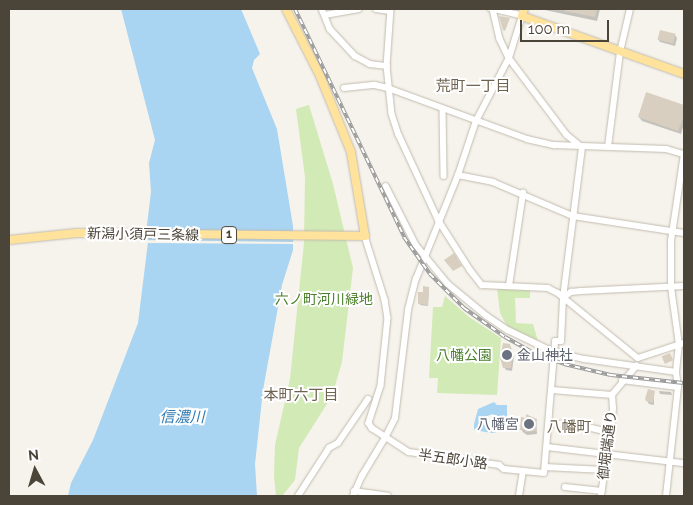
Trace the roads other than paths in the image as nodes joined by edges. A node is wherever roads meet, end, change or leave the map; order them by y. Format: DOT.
graph roads {
  1 [pos="286,9"];
  2 [pos="322,9"];
  3 [pos="358,9"];
  4 [pos="376,9"];
  5 [pos="492,9"];
  6 [pos="630,9"];
  7 [pos="391,10"];
  8 [pos="523,12"];
  9 [pos="325,15"];
  10 [pos="620,52"];
  11 [pos="510,58"];
  12 [pos="387,66"];
  13 [pos="684,74"];
  14 [pos="344,88"];
  15 [pos="388,88"];
  16 [pos="443,110"];
  17 [pos="476,121"];
  18 [pos="582,147"];
  19 [pos="608,148"];
  20 [pos="684,154"];
  21 [pos="458,175"];
  22 [pos="444,176"];
  23 [pos="386,186"];
  24 [pos="523,193"];
  25 [pos="573,216"];
  26 [pos="439,221"];
  27 [pos="672,231"];
  28 [pos="684,233"];
  29 [pos="362,236"];
  30 [pos="9,240"];
  31 [pos="425,255"];
  32 [pos="509,286"];
  33 [pos="684,286"];
  34 [pos="672,287"];
  35 [pos="563,298"];
  36 [pos="682,344"];
  37 [pos="554,352"];
  38 [pos="638,358"];
  39 [pos="636,367"];
  40 [pos="684,369"];
  41 [pos="677,370"];
  42 [pos="622,380"];
  43 [pos="678,387"];
  44 [pos="552,390"];
  45 [pos="612,395"];
  46 [pos="368,399"];
  47 [pos="549,422"];
  48 [pos="608,432"];
  49 [pos="386,438"];
  50 [pos="547,447"];
  51 [pos="606,453"];
  52 [pos="670,461"];
  53 [pos="684,463"];
  54 [pos="545,467"];
  55 [pos="604,470"];
  56 [pos="523,471"];
  57 [pos="565,487"];
  58 [pos="354,494"];
  59 [pos="602,494"];
  60 [pos="298,496"];
  61 [pos="388,496"];
  62 [pos="519,496"];
  63 [pos="666,496"];
  1 -- 29 [label="main road"];
  2 -- 9 [label="street"];
  3 -- 9 [label="street"];
  4 -- 7 [label="street"];
  5 -- 8 [label="street"];
  5 -- 11 [label="street"];
  6 -- 10 [label="street"];
  7 -- 12 [label="street"];
  8 -- 10 [label="main road"];
  8 -- 11 [label="street"];
  9 -- 12 [label="street"];
  10 -- 13 [label="main road"];
  10 -- 19 [label="street"];
  11 -- 17 [label="street"];
  11 -- 18 [label="street"];
  12 -- 15 [label="street"];
  14 -- 15 [label="street"];
  15 -- 16 [label="street"];
  15 -- 26 [label="street"];
  16 -- 17 [label="street"];
  16 -- 22 [label="street"];
  17 -- 18 [label="street"];
  17 -- 21 [label="street"];
  18 -- 19 [label="street"];
  18 -- 25 [label="street"];
  19 -- 20 [label="street"];
  20 -- 27 [label="street"];
  21 -- 24 [label="street"];
  21 -- 26 [label="street"];
  23 -- 31 [label="street"];
  24 -- 25 [label="street"];
  24 -- 32 [label="street"];
  25 -- 27 [label="street"];
  25 -- 35 [label="street"];
  26 -- 31 [label="street"];
  26 -- 32 [label="street"];
  27 -- 28 [label="street"];
  27 -- 34 [label="street"];
  29 -- 30 [label="main road, 新潟小須戸三条線 / 1"];
  29 -- 49 [label="street, 半五郎小路"];
  31 -- 37 [label="street"];
  31 -- 49 [label="street"];
  32 -- 35 [label="street"];
  33 -- 34 [label="street"];
  34 -- 35 [label="street"];
  34 -- 36 [label="street"];
  35 -- 37 [label="street"];
  35 -- 38 [label="street"];
  36 -- 38 [label="street"];
  36 -- 41 [label="street"];
  37 -- 39 [label="street"];
  37 -- 44 [label="street"];
  38 -- 39 [label="street"];
  39 -- 41 [label="street"];
  39 -- 42 [label="street"];
  40 -- 41 [label="street"];
  41 -- 43 [label="street"];
  42 -- 43 [label="street"];
  42 -- 45 [label="street"];
  43 -- 52 [label="street"];
  44 -- 45 [label="street"];
  44 -- 47 [label="street"];
  45 -- 48 [label="street, 御堀端通り"];
  46 -- 60 [label="street"];
  47 -- 48 [label="street"];
  47 -- 50 [label="street"];
  48 -- 51 [label="street, 御堀端通り"];
  49 -- 56 [label="street, 半五郎小路"];
  49 -- 58 [label="street"];
  50 -- 51 [label="street"];
  50 -- 54 [label="street"];
  51 -- 52 [label="street"];
  51 -- 55 [label="street, 御堀端通り"];
  52 -- 53 [label="street"];
  52 -- 63 [label="street"];
  54 -- 55 [label="street"];
  54 -- 56 [label="street, 半五郎小路"];
  55 -- 59 [label="street, 御堀端通り"];
  56 -- 62 [label="street"];
  57 -- 59 [label="street"];
  58 -- 61 [label="street"];
}
